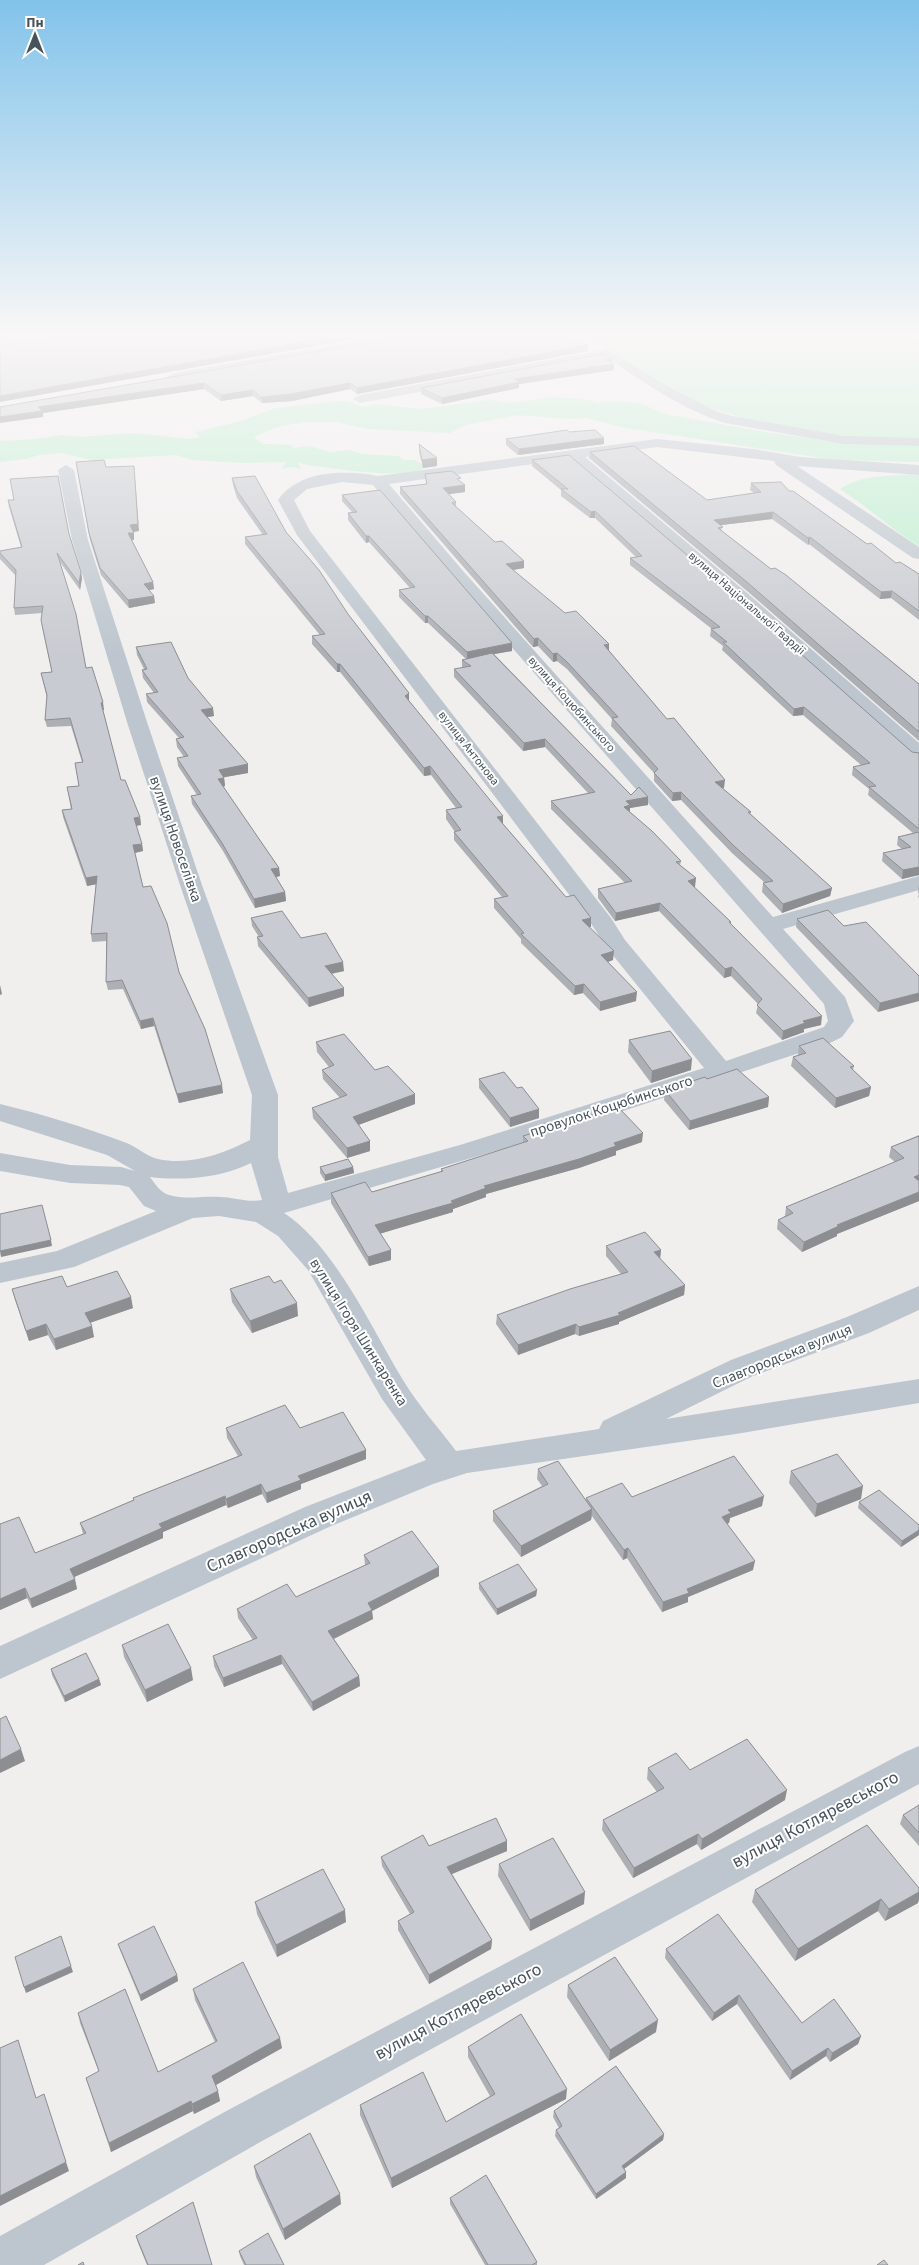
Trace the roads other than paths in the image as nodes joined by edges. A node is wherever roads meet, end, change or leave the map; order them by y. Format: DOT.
graph roads {
  1 [pos="652,443"];
  2 [pos="663,443"];
  3 [pos="572,454"];
  4 [pos="771,455"];
  5 [pos="66,470"];
  6 [pos="916,471"];
  7 [pos="378,481"];
  8 [pos="839,485"];
  9 [pos="919,554"];
  10 [pos="919,754"];
  11 [pos="919,883"];
  12 [pos="767,926"];
  13 [pos="720,1071"];
  14 [pos="0,1112"];
  15 [pos="264,1144"];
  16 [pos="0,1162"];
  17 [pos="152,1168"];
  18 [pos="98,1175"];
  19 [pos="203,1206"];
  20 [pos="267,1208"];
  21 [pos="0,1274"];
  22 [pos="919,1296"];
  23 [pos="919,1391"];
  24 [pos="591,1442"];
  25 [pos="448,1466"];
  26 [pos="0,1663"];
  27 [pos="919,1764"];
  28 [pos="0,2263"];
  1 -- 3 [label="street"];
  2 -- 4 [label="street"];
  3 -- 7 [label="street"];
  3 -- 10 [label="street, вулиця Національної Гвардії"];
  4 -- 6 [label="street"];
  4 -- 8 [label="street"];
  5 -- 15 [label="street, вулиця Новоселівка"];
  6 -- 8 [label="street"];
  7 -- 12 [label="street, вулиця Коцюбинського"];
  7 -- 13 [label="street, вулиця Антонова"];
  8 -- 9 [label="street"];
  11 -- 12 [label="street"];
  12 -- 13 [label="street, провулок Коцюбинського"];
  13 -- 20 [label="street, провулок Коцюбинського"];
  14 -- 17 [label="street"];
  15 -- 17 [label="street"];
  15 -- 20 [label="street, вулиця Новоселівка"];
  16 -- 18 [label="street"];
  17 -- 18 [label="street"];
  18 -- 19 [label="street"];
  19 -- 20 [label="street, вулиця Ігоря Шинкаренка"];
  19 -- 21 [label="street, вулиця Ігоря Шинкаренка"];
  20 -- 25 [label="street, вулиця Ігоря Шинкаренка"];
  22 -- 24 [label="street, Славгородська вулиця"];
  23 -- 24 [label="street, Славгородська вулиця"];
  24 -- 25 [label="street, Славгородська вулиця"];
  25 -- 26 [label="street, Славгородська вулиця"];
  27 -- 28 [label="street, вулиця Котляревського"];
}
